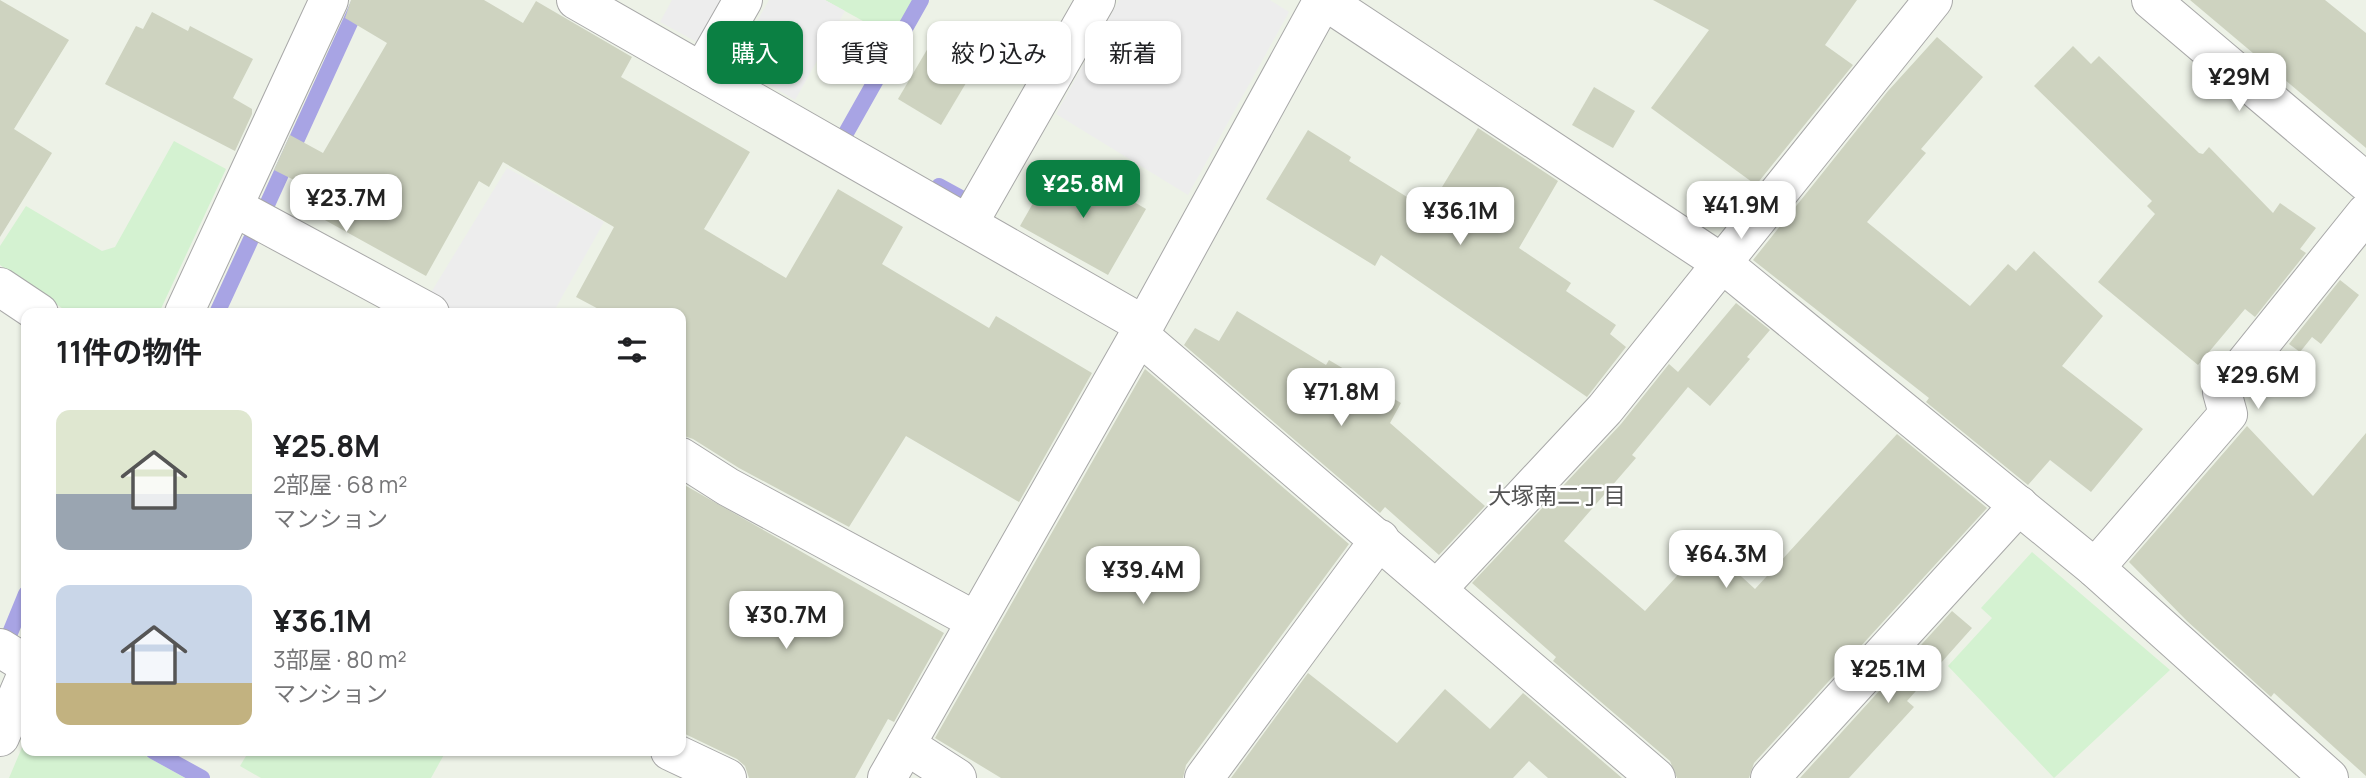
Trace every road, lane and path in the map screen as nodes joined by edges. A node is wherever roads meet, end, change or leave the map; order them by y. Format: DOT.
graph roads {
  1 [pos="329,0"];
  2 [pos="576,0"];
  3 [pos="743,0"];
  4 [pos="1096,0"];
  5 [pos="1324,0"];
  6 [pos="1933,0"];
  7 [pos="2151,0"];
  8 [pos="702,72"];
  9 [pos="2366,182"];
  10 [pos="234,207"];
  11 [pos="2366,213"];
  12 [pos="968,224"];
  13 [pos="1723,264"];
  14 [pos="0,286"];
  15 [pos="32,308"];
  16 [pos="186,308"];
  17 [pos="421,308"];
  18 [pos="1141,330"];
  19 [pos="686,460"];
  20 [pos="2019,505"];
  21 [pos="1380,539"];
  22 [pos="2095,568"];
  23 [pos="1438,589"];
  24 [pos="976,621"];
  25 [pos="0,648"];
  26 [pos="21,661"];
  27 [pos="21,688"];
  28 [pos="0,737"];
  29 [pos="906,745"];
  30 [pos="681,756"];
  31 [pos="727,778"];
  32 [pos="887,778"];
  33 [pos="957,778"];
  34 [pos="1204,778"];
  35 [pos="1656,778"];
  36 [pos="1770,778"];
  37 [pos="2329,778"];
  1 -- 10 [label="street"];
  2 -- 8 [label="street"];
  3 -- 8 [label="street"];
  4 -- 12 [label="street"];
  5 -- 13 [label="street"];
  5 -- 18 [label="street"];
  6 -- 13 [label="street"];
  7 -- 9 [label="street"];
  8 -- 12 [label="street"];
  10 -- 16 [label="street"];
  10 -- 17 [label="street"];
  11 -- 22 [label="street"];
  12 -- 18 [label="street"];
  13 -- 20 [label="street"];
  13 -- 23 [label="street"];
  14 -- 15 [label="street"];
  18 -- 21 [label="street"];
  18 -- 24 [label="street"];
  19 -- 24 [label="street"];
  20 -- 22 [label="street"];
  20 -- 36 [label="street"];
  21 -- 23 [label="street"];
  21 -- 34 [label="street"];
  22 -- 37 [label="street"];
  23 -- 35 [label="street"];
  24 -- 29 [label="street"];
  25 -- 26 [label="street"];
  27 -- 28 [label="street"];
  29 -- 32 [label="street"];
  29 -- 33 [label="street"];
  30 -- 31 [label="street"];
}
